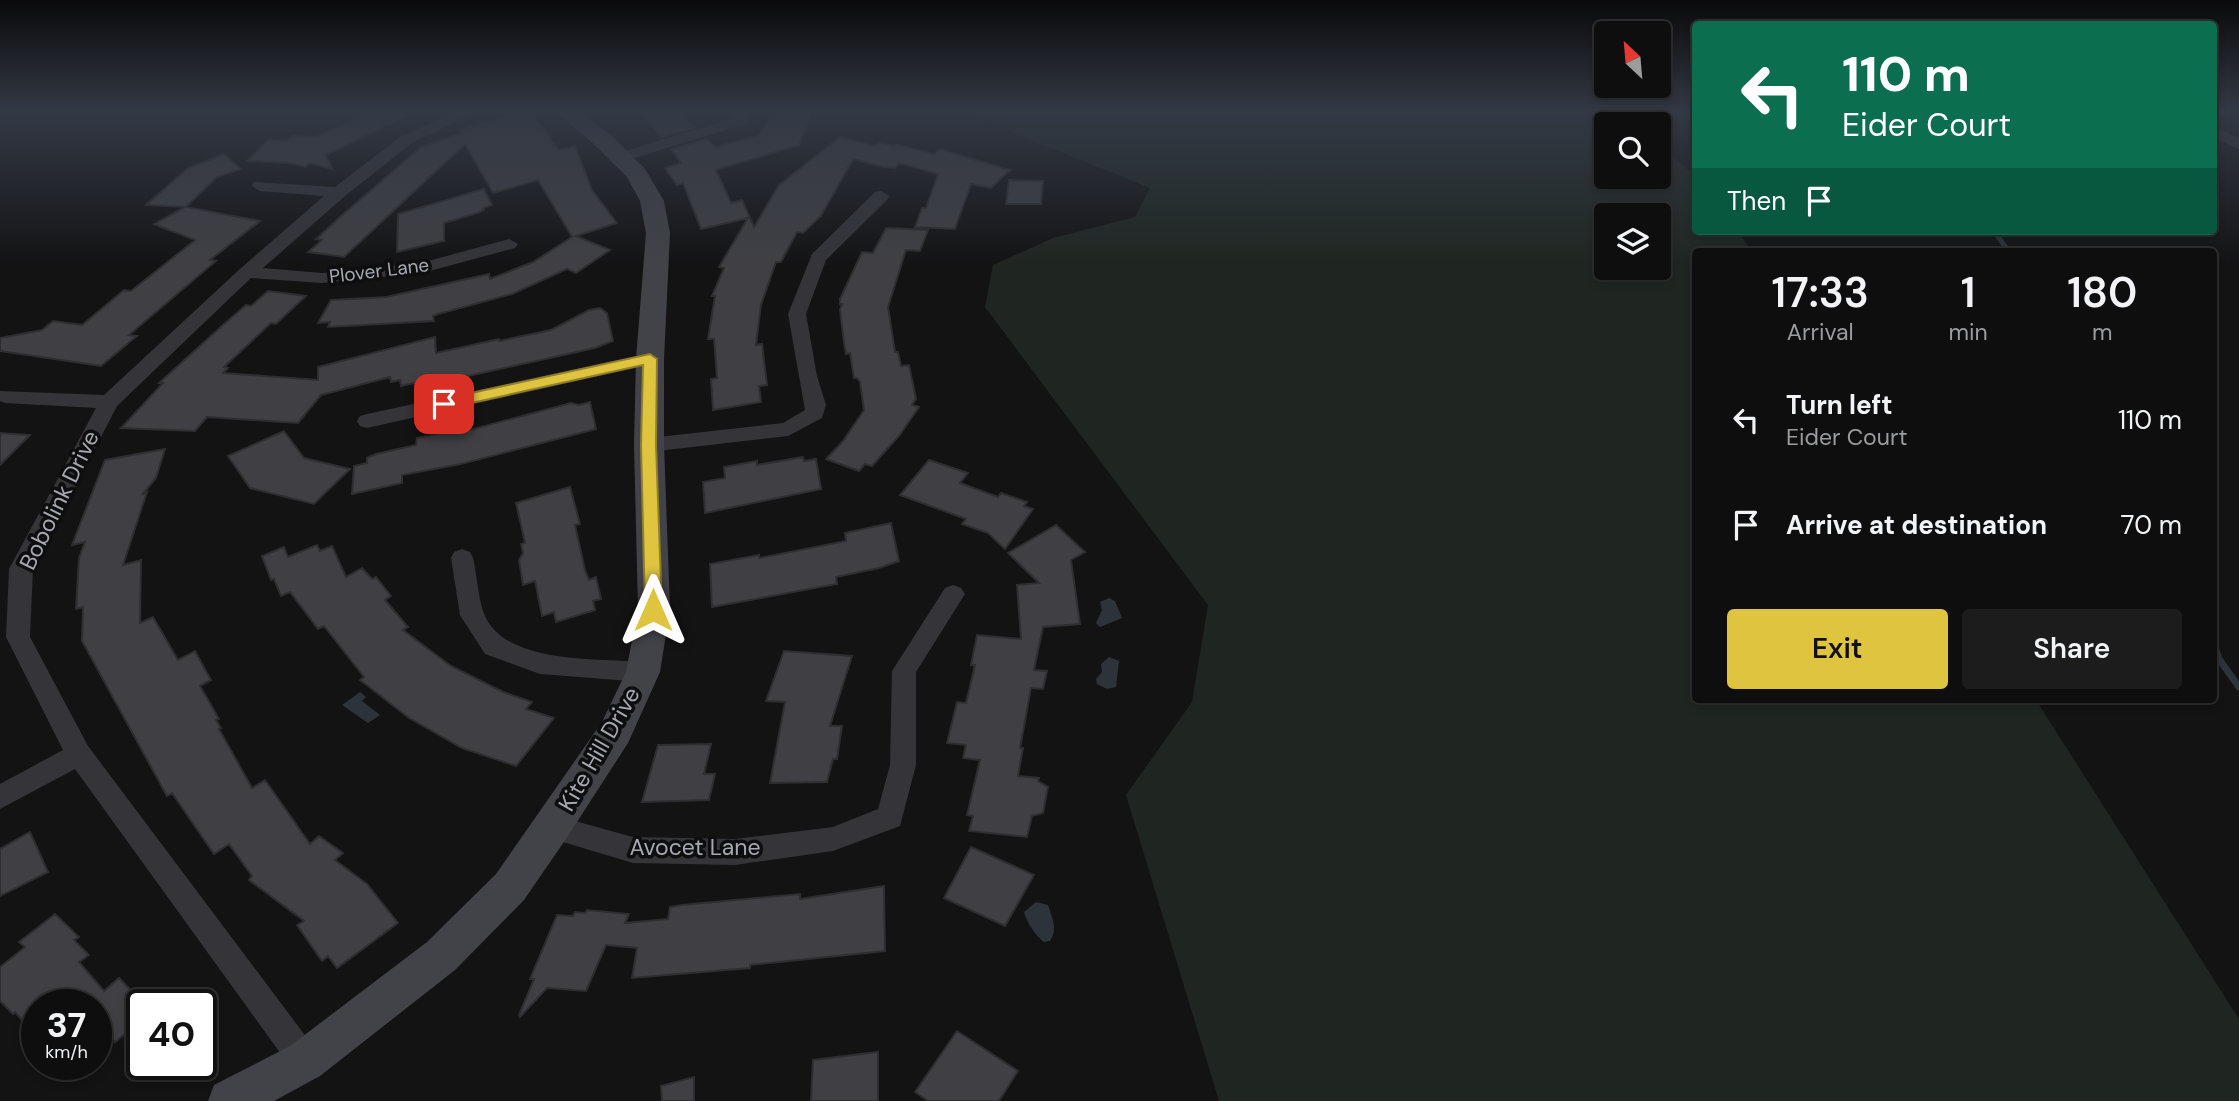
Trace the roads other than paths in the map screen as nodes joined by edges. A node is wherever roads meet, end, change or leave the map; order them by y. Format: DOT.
graph roads {
  1 [pos="376,163"];
  2 [pos="628,163"];
  3 [pos="260,186"];
  4 [pos="339,192"];
  5 [pos="881,196"];
  6 [pos="509,244"];
  7 [pos="247,272"];
  8 [pos="650,359"];
  9 [pos="5,396"];
  10 [pos="109,402"];
  11 [pos="367,421"];
  12 [pos="649,445"];
  13 [pos="462,558"];
  14 [pos="11,572"];
  15 [pos="953,594"];
  16 [pos="643,672"];
  17 [pos="79,754"];
  18 [pos="0,797"];
  19 [pos="553,827"];
  20 [pos="305,1061"];
  21 [pos="230,1101"];
  1 -- 4 [label="street, Bobolink Drive"];
  2 -- 8 [label="street, Kite Hill Drive"];
  3 -- 4 [label="street"];
  4 -- 7 [label="street, Bobolink Drive"];
  5 -- 12 [label="street"];
  6 -- 7 [label="street, Plover Lane"];
  7 -- 10 [label="street, Bobolink Drive"];
  8 -- 11 [label="street"];
  8 -- 12 [label="street, Kite Hill Drive"];
  9 -- 10 [label="street"];
  10 -- 14 [label="street, Bobolink Drive"];
  12 -- 16 [label="street, Kite Hill Drive"];
  13 -- 16 [label="street"];
  14 -- 17 [label="street, Bobolink Drive"];
  15 -- 19 [label="street, Avocet Lane"];
  16 -- 19 [label="street, Kite Hill Drive"];
  17 -- 18 [label="street"];
  17 -- 20 [label="street, Bobolink Drive"];
  19 -- 20 [label="street, Kite Hill Drive"];
  20 -- 21 [label="street, Kite Hill Drive"];
}
